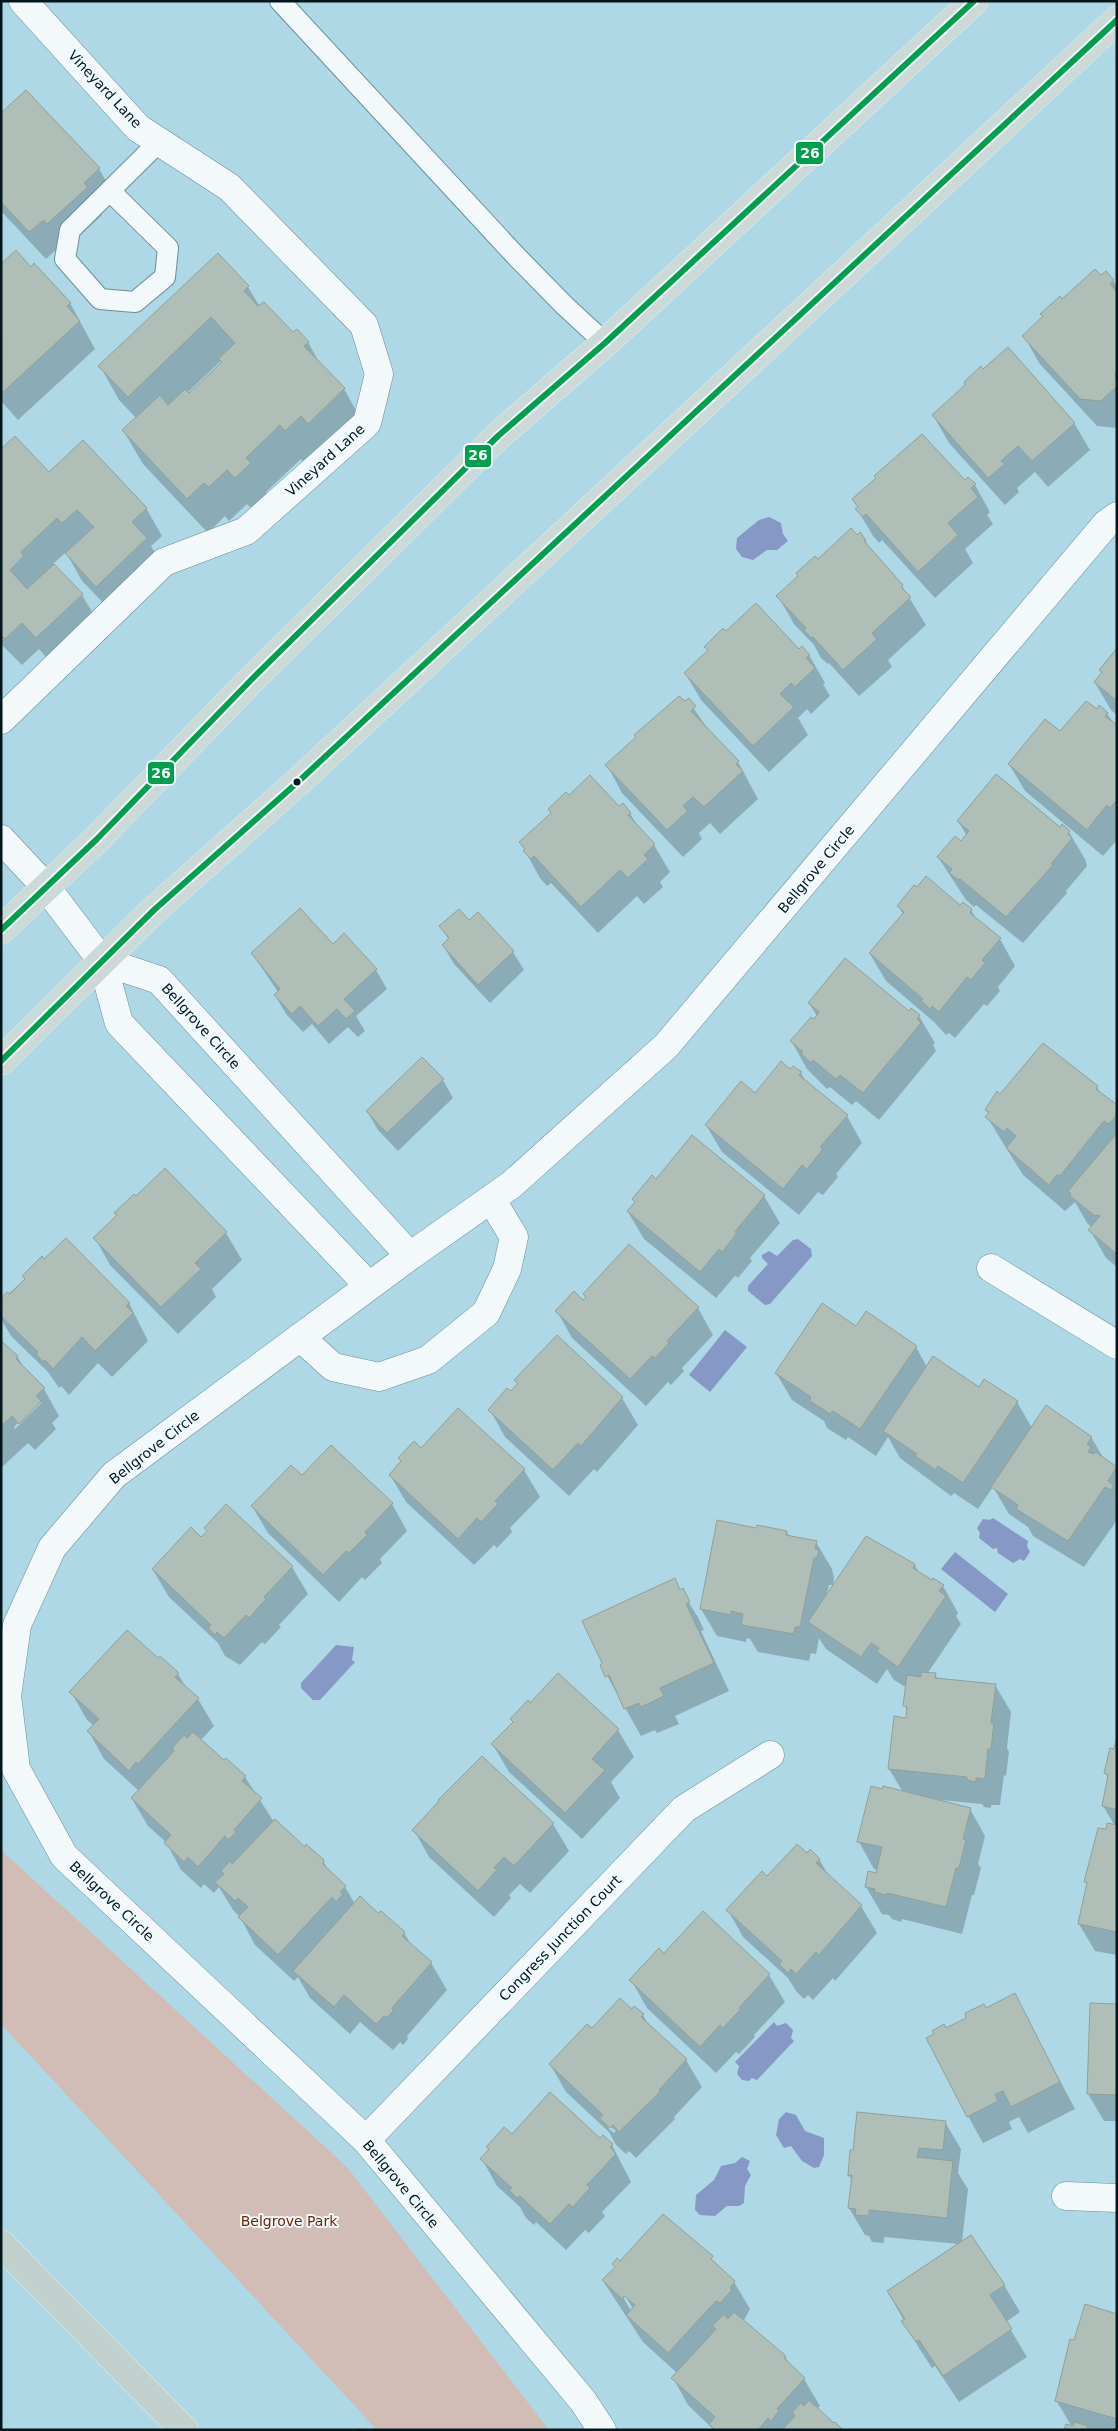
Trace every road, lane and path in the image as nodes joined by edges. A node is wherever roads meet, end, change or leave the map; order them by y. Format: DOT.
graph roads {
  1 [pos="23,1"];
  2 [pos="280,1"];
  3 [pos="974,1"];
  4 [pos="1117,20"];
  5 [pos="160,141"];
  6 [pos="110,191"];
  7 [pos="605,343"];
  8 [pos="1117,516"];
  9 [pos="1,720"];
  10 [pos="1,839"];
  11 [pos="46,887"];
  12 [pos="1,930"];
  13 [pos="102,961"];
  14 [pos="1,1061"];
  15 [pos="491,1199"];
  16 [pos="410,1256"];
  17 [pos="991,1268"];
  18 [pos="369,1286"];
  19 [pos="300,1337"];
  20 [pos="1117,1345"];
  21 [pos="770,1755"];
  22 [pos="366,2140"];
  23 [pos="1066,2196"];
  24 [pos="1117,2198"];
  25 [pos="1,2244"];
  26 [pos="184,2430"];
  27 [pos="602,2430"];
  1 -- 5 [label="street, Vineyard Lane"];
  2 -- 7 [label="lane"];
  3 -- 7 [label="highway"];
  4 -- 13 [label="highway"];
  5 -- 6 [label="lane"];
  5 -- 9 [label="street, Vineyard Lane"];
  6 -- 6 [label="lane"];
  7 -- 11 [label="highway"];
  8 -- 15 [label="street, Bellgrove Circle"];
  10 -- 11 [label="street"];
  11 -- 12 [label="highway"];
  11 -- 13 [label="street"];
  13 -- 14 [label="highway"];
  13 -- 16 [label="street, Bellgrove Circle"];
  13 -- 18 [label="street"];
  15 -- 16 [label="street, Bellgrove Circle"];
  15 -- 19 [label="street"];
  16 -- 18 [label="street, Bellgrove Circle"];
  17 -- 20 [label="street"];
  18 -- 19 [label="street, Bellgrove Circle"];
  19 -- 22 [label="street, Bellgrove Circle"];
  21 -- 22 [label="street, Congress Junction Court"];
  22 -- 27 [label="street, Bellgrove Circle"];
  23 -- 24 [label="street"];
  25 -- 26 [label="highway"];
}
